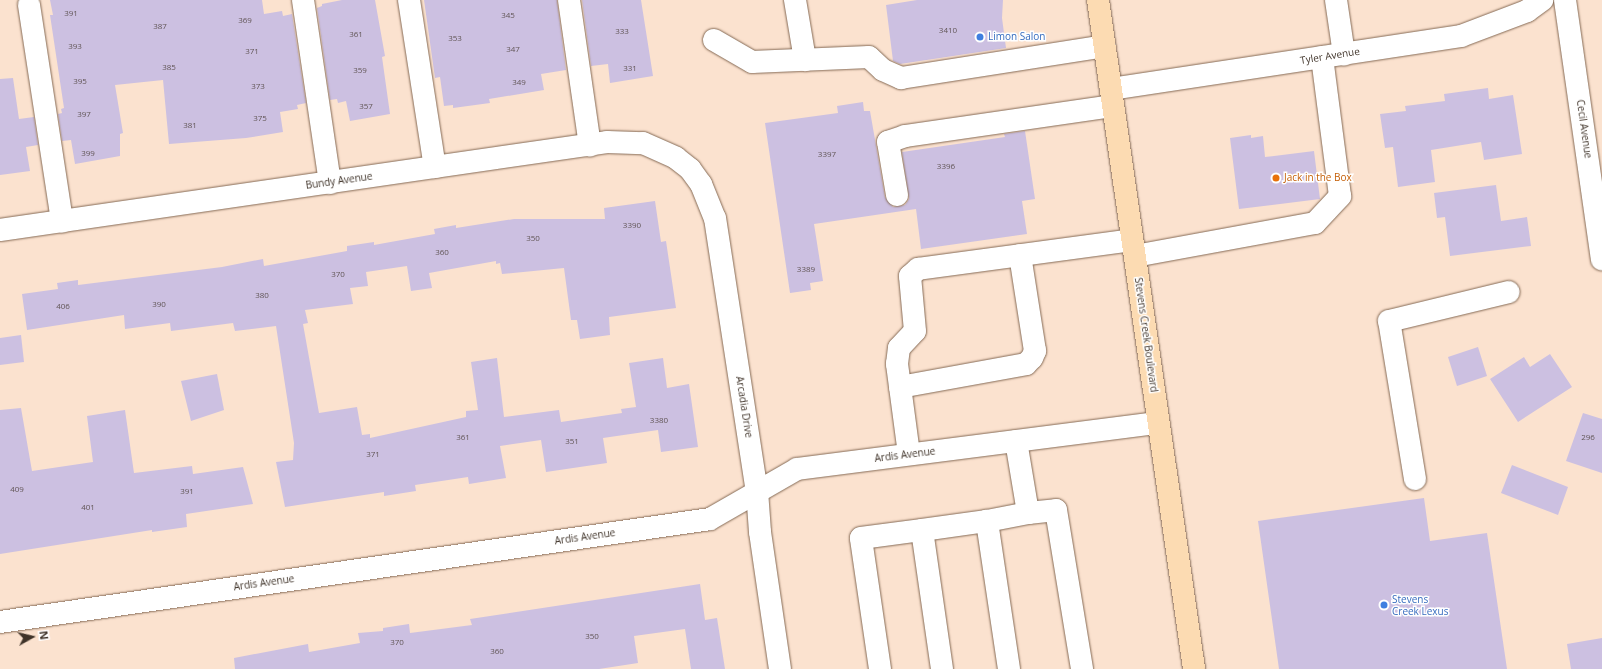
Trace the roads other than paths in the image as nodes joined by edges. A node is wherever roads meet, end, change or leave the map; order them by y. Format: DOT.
graph roads {
  1 [pos="303,0"];
  2 [pos="409,0"];
  3 [pos="569,0"];
  4 [pos="795,0"];
  5 [pos="1098,0"];
  6 [pos="1336,0"];
  7 [pos="1542,0"];
  8 [pos="1565,0"];
  9 [pos="29,5"];
  10 [pos="714,40"];
  11 [pos="1105,46"];
  12 [pos="1344,54"];
  13 [pos="1322,57"];
  14 [pos="805,60"];
  15 [pos="1112,97"];
  16 [pos="590,145"];
  17 [pos="676,158"];
  18 [pos="434,167"];
  19 [pos="330,183"];
  20 [pos="897,195"];
  21 [pos="62,221"];
  22 [pos="0,230"];
  23 [pos="1134,248"];
  24 [pos="1020,256"];
  25 [pos="1602,259"];
  26 [pos="1509,292"];
  27 [pos="900,387"];
  28 [pos="1158,423"];
  29 [pos="1016,441"];
  30 [pos="909,454"];
  31 [pos="1415,479"];
  32 [pos="757,491"];
  33 [pos="1028,513"];
  34 [pos="987,521"];
  35 [pos="922,530"];
  36 [pos="0,622"];
  37 [pos="780,669"];
  38 [pos="880,669"];
  39 [pos="942,669"];
  40 [pos="1009,669"];
  41 [pos="1082,669"];
  42 [pos="1194,669"];
  1 -- 19 [label="street"];
  2 -- 18 [label="street"];
  3 -- 16 [label="street"];
  4 -- 14 [label="street"];
  5 -- 11 [label="main road, Stevens Creek Boulevard"];
  6 -- 12 [label="street"];
  7 -- 12 [label="street, Tyler Avenue"];
  8 -- 25 [label="street, Cecil Avenue"];
  9 -- 21 [label="street"];
  10 -- 14 [label="street"];
  11 -- 14 [label="street"];
  11 -- 15 [label="main road, Stevens Creek Boulevard"];
  12 -- 13 [label="street, Tyler Avenue"];
  13 -- 15 [label="street, Tyler Avenue"];
  13 -- 23 [label="street"];
  15 -- 20 [label="street, Tyler Avenue"];
  15 -- 23 [label="main road, Stevens Creek Boulevard"];
  16 -- 17 [label="street, Bundy Avenue"];
  16 -- 18 [label="street, Bundy Avenue"];
  17 -- 32 [label="street, Arcadia Drive"];
  18 -- 19 [label="street, Bundy Avenue"];
  19 -- 21 [label="street, Bundy Avenue"];
  21 -- 22 [label="street, Bundy Avenue"];
  23 -- 24 [label="street"];
  23 -- 28 [label="main road, Stevens Creek Boulevard"];
  24 -- 27 [label="street"];
  24 -- 27 [label="street"];
  26 -- 31 [label="street"];
  27 -- 30 [label="street"];
  28 -- 29 [label="street, Ardis Avenue"];
  28 -- 42 [label="main road, Stevens Creek Boulevard"];
  29 -- 30 [label="street, Ardis Avenue"];
  29 -- 33 [label="street"];
  30 -- 32 [label="street, Ardis Avenue"];
  32 -- 36 [label="street, Ardis Avenue"];
  32 -- 37 [label="street, Arcadia Drive"];
  33 -- 34 [label="street"];
  33 -- 41 [label="street"];
  34 -- 35 [label="street"];
  34 -- 40 [label="street"];
  35 -- 38 [label="street"];
  35 -- 39 [label="street"];
}
